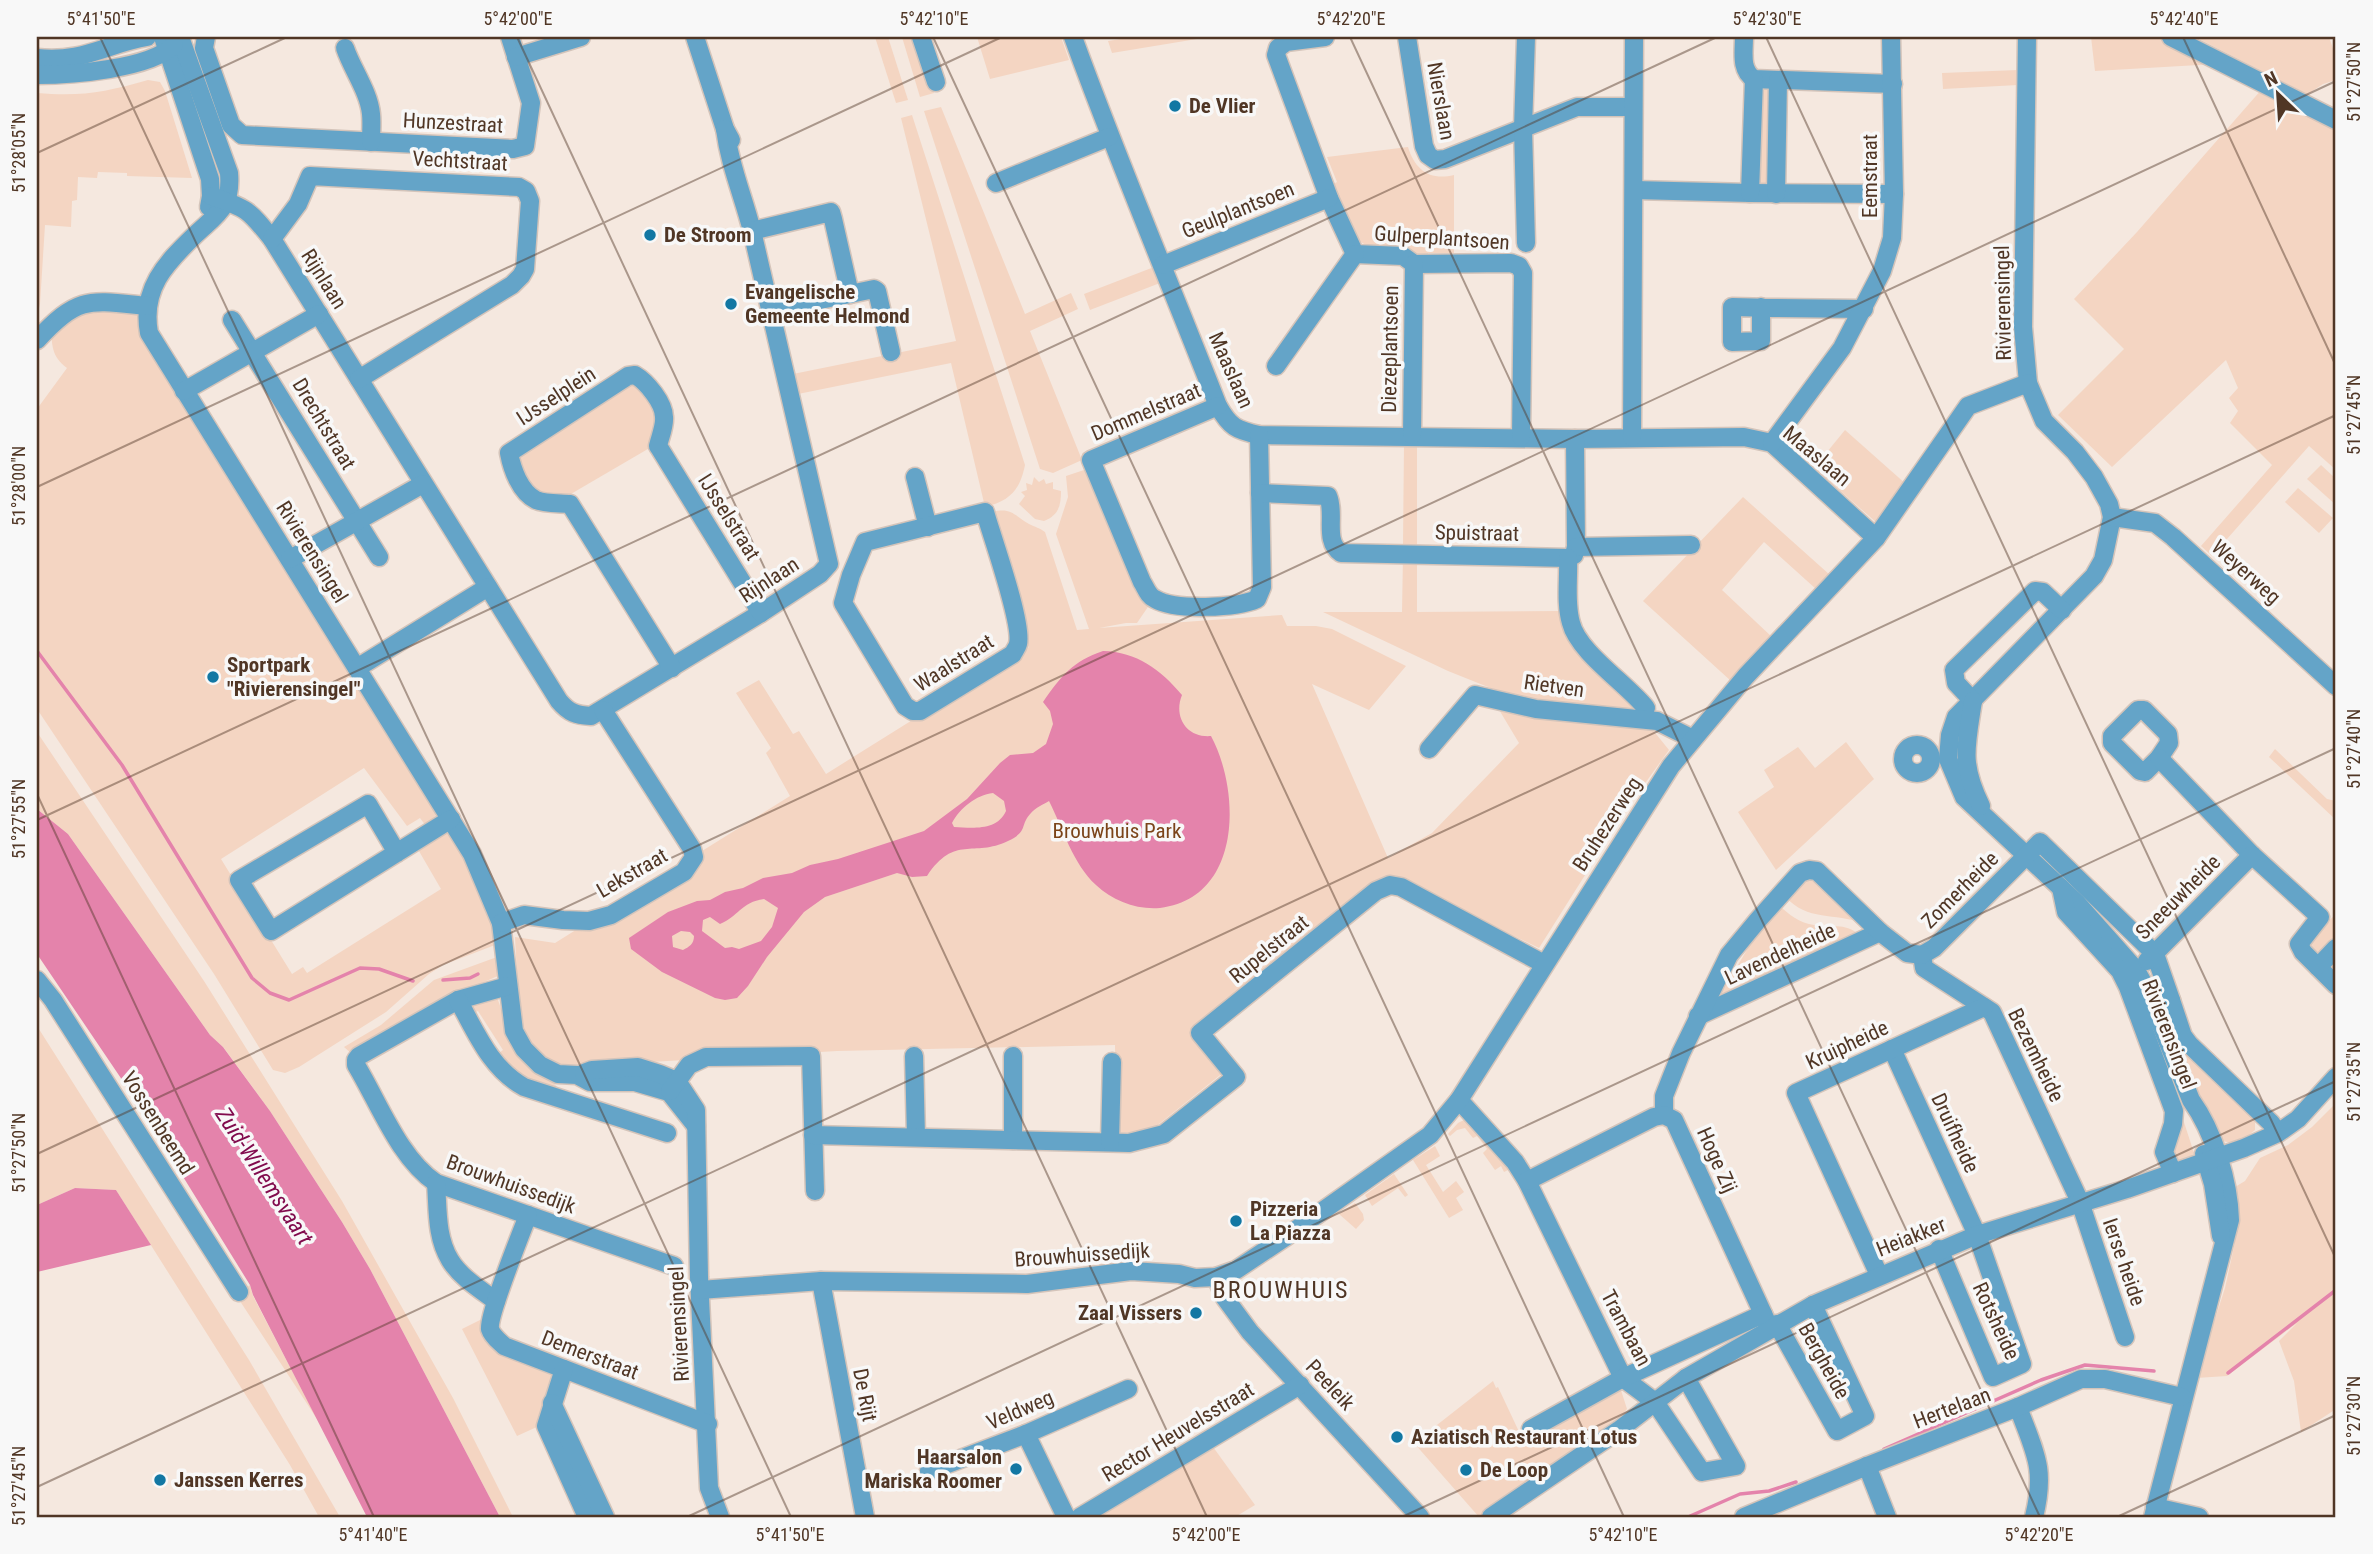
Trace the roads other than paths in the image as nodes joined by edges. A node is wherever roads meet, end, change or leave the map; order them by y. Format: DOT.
graph roads {
  1 [pos="147,37"];
  2 [pos="182,37"];
  3 [pos="206,37"];
  4 [pos="510,37"];
  5 [pos="581,37"];
  6 [pos="695,37"];
  7 [pos="921,37"];
  8 [pos="1073,37"];
  9 [pos="1325,37"];
  10 [pos="1407,37"];
  11 [pos="1526,37"];
  12 [pos="1634,37"];
  13 [pos="1744,37"];
  14 [pos="1891,37"];
  15 [pos="2027,37"];
  16 [pos="2171,37"];
  17 [pos="165,44"];
  18 [pos="345,48"];
  19 [pos="516,57"];
  20 [pos="37,58"];
  21 [pos="37,75"];
  22 [pos="1754,79"];
  23 [pos="1778,80"];
  24 [pos="936,82"];
  25 [pos="1893,84"];
  26 [pos="1633,107"];
  27 [pos="2336,120"];
  28 [pos="1523,128"];
  29 [pos="1109,137"];
  30 [pos="371,142"];
  31 [pos="996,183"];
  32 [pos="1635,190"];
  33 [pos="1750,193"];
  34 [pos="1776,194"];
  35 [pos="1894,194"];
  36 [pos="1329,198"];
  37 [pos="218,199"];
  38 [pos="752,231"];
  39 [pos="272,239"];
  40 [pos="1526,243"];
  41 [pos="1355,254"];
  42 [pos="1414,264"];
  43 [pos="1163,265"];
  44 [pos="850,294"];
  45 [pos="147,306"];
  46 [pos="1761,307"];
  47 [pos="1864,309"];
  48 [pos="770,310"];
  49 [pos="319,314"];
  50 [pos="232,320"];
  51 [pos="37,340"];
  52 [pos="253,352"];
  53 [pos="891,352"];
  54 [pos="1276,366"];
  55 [pos="359,379"];
  56 [pos="2028,383"];
  57 [pos="184,391"];
  58 [pos="1218,406"];
  59 [pos="1259,435"];
  60 [pos="1412,435"];
  61 [pos="1521,437"];
  62 [pos="1632,437"];
  63 [pos="1575,439"];
  64 [pos="1772,443"];
  65 [pos="658,446"];
  66 [pos="915,477"];
  67 [pos="423,484"];
  68 [pos="1260,493"];
  69 [pos="2112,517"];
  70 [pos="356,520"];
  71 [pos="928,527"];
  72 [pos="1877,538"];
  73 [pos="1691,545"];
  74 [pos="1572,552"];
  75 [pos="379,557"];
  76 [pos="290,559"];
  77 [pos="829,564"];
  78 [pos="851,575"];
  79 [pos="488,587"];
  80 [pos="2062,610"];
  81 [pos="761,613"];
  82 [pos="357,668"];
  83 [pos="672,668"];
  84 [pos="2336,686"];
  85 [pos="1973,701"];
  86 [pos="1646,708"];
  87 [pos="603,710"];
  88 [pos="1693,739"];
  89 [pos="1430,749"];
  90 [pos="2159,758"];
  91 [pos="451,819"];
  92 [pos="397,853"];
  93 [pos="2027,854"];
  94 [pos="2252,855"];
  95 [pos="2061,888"];
  96 [pos="2328,913"];
  97 [pos="501,923"];
  98 [pos="2125,923"];
  99 [pos="1880,932"];
  100 [pos="2336,948"];
  101 [pos="2123,953"];
  102 [pos="2155,954"];
  103 [pos="1922,955"];
  104 [pos="1544,964"];
  105 [pos="2318,967"];
  106 [pos="2136,970"];
  107 [pos="37,980"];
  108 [pos="2336,985"];
  109 [pos="508,986"];
  110 [pos="2146,988"];
  111 [pos="458,1000"];
  112 [pos="2171,1000"];
  113 [pos="1984,1007"];
  114 [pos="1698,1016"];
  115 [pos="1892,1049"];
  116 [pos="914,1056"];
  117 [pos="1013,1056"];
  118 [pos="1112,1062"];
  119 [pos="2336,1077"];
  120 [pos="673,1087"];
  121 [pos="1459,1100"];
  122 [pos="1664,1115"];
  123 [pos="667,1133"];
  124 [pos="2278,1133"];
  125 [pos="813,1135"];
  126 [pos="916,1137"];
  127 [pos="1013,1140"];
  128 [pos="1110,1142"];
  129 [pos="2212,1160"];
  130 [pos="2173,1172"];
  131 [pos="1527,1181"];
  132 [pos="436,1183"];
  133 [pos="815,1191"];
  134 [pos="2080,1202"];
  135 [pos="528,1215"];
  136 [pos="1976,1235"];
  137 [pos="1939,1249"];
  138 [pos="674,1266"];
  139 [pos="1880,1275"];
  140 [pos="1216,1277"];
  141 [pos="821,1281"];
  142 [pos="700,1290"];
  143 [pos="239,1292"];
  144 [pos="496,1301"];
  145 [pos="1813,1305"];
  146 [pos="1770,1322"];
  147 [pos="2125,1337"];
  148 [pos="564,1368"];
  149 [pos="1623,1378"];
  150 [pos="1686,1378"];
  151 [pos="1300,1385"];
  152 [pos="1128,1389"];
  153 [pos="2182,1397"];
  154 [pos="552,1402"];
  155 [pos="1655,1402"];
  156 [pos="2018,1408"];
  157 [pos="708,1424"];
  158 [pos="1531,1429"];
  159 [pos="1026,1434"];
  160 [pos="1867,1466"];
  161 [pos="929,1471"];
  162 [pos="2154,1512"];
  163 [pos="587,1517"];
  164 [pos="605,1517"];
  165 [pos="720,1517"];
  166 [pos="865,1517"];
  167 [pos="1066,1517"];
  168 [pos="1080,1517"];
  169 [pos="1420,1517"];
  170 [pos="1491,1517"];
  171 [pos="1744,1517"];
  172 [pos="1887,1517"];
  173 [pos="2034,1517"];
  174 [pos="2199,1517"];
  1 -- 20 [label="street"];
  2 -- 17 [label="street"];
  2 -- 37 [label="street"];
  3 -- 30 [label="street, Hunzestraat"];
  4 -- 19 [label="street, Hunzestraat"];
  5 -- 19 [label="street"];
  6 -- 38 [label="street, Rijnlaan"];
  7 -- 24 [label="street"];
  8 -- 29 [label="street, Maaslaan"];
  9 -- 36 [label="street"];
  10 -- 28 [label="street, Nierslaan"];
  11 -- 28 [label="street"];
  12 -- 26 [label="street"];
  13 -- 22 [label="street"];
  14 -- 25 [label="street, Eemstraat"];
  15 -- 56 [label="street, Rivierensingel"];
  16 -- 27 [label="street"];
  17 -- 21 [label="street"];
  17 -- 37 [label="street"];
  18 -- 30 [label="street, Hunzestraat"];
  19 -- 30 [label="street, Hunzestraat"];
  22 -- 23 [label="street"];
  22 -- 33 [label="street"];
  23 -- 25 [label="street"];
  23 -- 34 [label="street"];
  25 -- 35 [label="street, Eemstraat"];
  26 -- 28 [label="street, Nierslaan"];
  26 -- 32 [label="street"];
  28 -- 40 [label="street"];
  29 -- 31 [label="street"];
  29 -- 43 [label="street, Maaslaan"];
  32 -- 33 [label="street"];
  32 -- 62 [label="street"];
  33 -- 34 [label="street"];
  34 -- 35 [label="street"];
  35 -- 47 [label="street, Eemstraat"];
  36 -- 41 [label="street, Gulperplantsoen"];
  36 -- 43 [label="street, Geulplantsoen"];
  37 -- 39 [label="street, Rijnlaan"];
  37 -- 45 [label="street"];
  38 -- 44 [label="street"];
  38 -- 48 [label="street, Rijnlaan"];
  39 -- 49 [label="street, Rijnlaan"];
  39 -- 55 [label="street, Vechtstraat"];
  41 -- 42 [label="street, Gulperplantsoen"];
  41 -- 54 [label="street, Gulperplantsoen"];
  42 -- 60 [label="street, Diezeplantsoen"];
  42 -- 61 [label="street, Gulperplantsoen"];
  43 -- 58 [label="street, Maaslaan"];
  44 -- 48 [label="street"];
  44 -- 53 [label="street"];
  45 -- 51 [label="street"];
  45 -- 57 [label="street, Rivierensingel"];
  46 -- 47 [label="street"];
  47 -- 64 [label="street, Eemstraat"];
  48 -- 77 [label="street, Rijnlaan"];
  49 -- 52 [label="street"];
  49 -- 55 [label="street, Rijnlaan"];
  50 -- 52 [label="street, Drechtstraat"];
  52 -- 57 [label="street"];
  52 -- 70 [label="street, Drechtstraat"];
  55 -- 67 [label="street, Rijnlaan"];
  56 -- 69 [label="street, Rivierensingel"];
  56 -- 72 [label="street, Bruhezerweg"];
  57 -- 76 [label="street, Rivierensingel"];
  58 -- 59 [label="street, Maaslaan"];
  58 -- 68 [label="street, Dommelstraat"];
  59 -- 60 [label="street, Maaslaan"];
  59 -- 68 [label="street"];
  60 -- 61 [label="street, Maaslaan"];
  61 -- 63 [label="street, Maaslaan"];
  62 -- 63 [label="street, Maaslaan"];
  62 -- 64 [label="street, Maaslaan"];
  63 -- 74 [label="street"];
  64 -- 72 [label="street, Maaslaan"];
  65 -- 81 [label="street, IJsselstraat"];
  65 -- 83 [label="street, IJsselplein"];
  66 -- 71 [label="street"];
  67 -- 70 [label="street"];
  67 -- 79 [label="street, Rijnlaan"];
  68 -- 74 [label="street, Spuistraat"];
  69 -- 80 [label="street, Rivierensingel"];
  69 -- 84 [label="street, Weyerweg"];
  70 -- 75 [label="street, Drechtstraat"];
  70 -- 76 [label="street"];
  71 -- 78 [label="street, Waalstraat"];
  71 -- 78 [label="street, Waalstraat"];
  72 -- 88 [label="street, Bruhezerweg"];
  73 -- 74 [label="street, Spuistraat"];
  74 -- 86 [label="street"];
  76 -- 82 [label="street, Rivierensingel"];
  77 -- 78 [label="street"];
  77 -- 81 [label="street, Rijnlaan"];
  79 -- 82 [label="street"];
  79 -- 87 [label="street, Rijnlaan"];
  80 -- 85 [label="street, Rivierensingel"];
  80 -- 85 [label="street"];
  81 -- 83 [label="street, Rijnlaan"];
  82 -- 91 [label="street, Rivierensingel"];
  83 -- 87 [label="street, Rijnlaan"];
  85 -- 93 [label="street, Rivierensingel"];
  87 -- 97 [label="street, Lekstraat"];
  88 -- 89 [label="street, Rietven"];
  88 -- 104 [label="street, Bruhezerweg"];
  90 -- 94 [label="street, Sneeuwheide"];
  91 -- 92 [label="street"];
  91 -- 97 [label="street, Rivierensingel"];
  92 -- 92 [label="street"];
  93 -- 95 [label="street, Rivierensingel"];
  93 -- 98 [label="street, Rivierensingel"];
  93 -- 103 [label="street, Zomerheide"];
  94 -- 96 [label="street, Sneeuwheide"];
  94 -- 102 [label="street, Sneeuwheide"];
  95 -- 101 [label="street, Rivierensingel"];
  95 -- 130 [label="street, Rivierensingel"];
  96 -- 105 [label="street, Sneeuwheide"];
  97 -- 109 [label="street, Rivierensingel"];
  98 -- 101 [label="street"];
  98 -- 102 [label="street, Rivierensingel"];
  99 -- 103 [label="street, Lavendelheide"];
  99 -- 114 [label="street, Lavendelheide"];
  99 -- 114 [label="street, Lavendelheide"];
  100 -- 105 [label="street"];
  101 -- 106 [label="street, Rivierensingel"];
  102 -- 106 [label="street, Sneeuwheide"];
  102 -- 112 [label="street, Rivierensingel"];
  103 -- 113 [label="street, Bezemheide"];
  104 -- 121 [label="street, Bruhezerweg"];
  104 -- 128 [label="street, Rupelstraat"];
  105 -- 108 [label="street, Sneeuwheide"];
  106 -- 110 [label="street, Rivierensingel"];
  107 -- 143 [label="street, Vossenbeemd"];
  109 -- 111 [label="street, Brouwhuissedijk"];
  109 -- 120 [label="street, Rivierensingel"];
  110 -- 112 [label="street, Rivierensingel"];
  110 -- 129 [label="street, Rivierensingel"];
  111 -- 123 [label="street"];
  111 -- 132 [label="street, Brouwhuissedijk"];
  112 -- 124 [label="street, Rivierensingel"];
  113 -- 115 [label="street, Kruipheide"];
  113 -- 134 [label="street, Bezemheide"];
  114 -- 122 [label="street, Lavendelheide"];
  115 -- 136 [label="street, Druifheide"];
  115 -- 139 [label="street, Kruipheide"];
  116 -- 126 [label="street"];
  117 -- 127 [label="street"];
  118 -- 128 [label="street"];
  119 -- 124 [label="street"];
  120 -- 125 [label="street"];
  120 -- 142 [label="street, Rivierensingel"];
  121 -- 131 [label="street, Trambaan"];
  121 -- 140 [label="street, Bruhezerweg"];
  122 -- 131 [label="street"];
  122 -- 146 [label="street, Hoge Zij"];
  124 -- 129 [label="street"];
  125 -- 126 [label="street, Rupelstraat"];
  125 -- 133 [label="street"];
  126 -- 127 [label="street, Rupelstraat"];
  127 -- 128 [label="street, Rupelstraat"];
  129 -- 130 [label="street, Heiakker"];
  129 -- 153 [label="street, Rivierensingel"];
  130 -- 134 [label="street, Heiakker"];
  131 -- 149 [label="street, Trambaan"];
  132 -- 135 [label="street, Brouwhuissedijk"];
  132 -- 144 [label="street"];
  134 -- 136 [label="street, Heiakker"];
  134 -- 147 [label="street, Ierse heide"];
  135 -- 138 [label="street, Brouwhuissedijk"];
  135 -- 144 [label="street, Demerstraat"];
  136 -- 137 [label="street, Heiakker"];
  136 -- 137 [label="street, Rotsheide"];
  137 -- 139 [label="street, Heiakker"];
  139 -- 145 [label="street, Heiakker"];
  140 -- 141 [label="street, Brouwhuissedijk"];
  140 -- 151 [label="street, Peeleik"];
  141 -- 142 [label="street, Brouwhuissedijk"];
  141 -- 166 [label="street, De Rijt"];
  142 -- 157 [label="street, Rivierensingel"];
  144 -- 148 [label="street, Demerstraat"];
  145 -- 146 [label="street, Heiakker"];
  145 -- 146 [label="street, Bergheide"];
  146 -- 149 [label="street, Heiakker"];
  146 -- 150 [label="street, Heiakker"];
  148 -- 154 [label="street"];
  148 -- 157 [label="street, Demerstraat"];
  149 -- 155 [label="street, Trambaan"];
  149 -- 158 [label="street, Heiakker"];
  150 -- 155 [label="street, Heiakker"];
  150 -- 155 [label="street, Trambaan"];
  151 -- 168 [label="street, Rector Heuvelsstraat"];
  151 -- 169 [label="street, Peeleik"];
  152 -- 159 [label="street, Veldweg"];
  153 -- 156 [label="street, Hertelaan"];
  153 -- 162 [label="street, Rivierensingel"];
  154 -- 163 [label="street"];
  154 -- 164 [label="street"];
  155 -- 170 [label="street"];
  156 -- 160 [label="street, Hertelaan"];
  156 -- 173 [label="street"];
  157 -- 165 [label="street, Rivierensingel"];
  159 -- 161 [label="street, Veldweg"];
  159 -- 167 [label="street"];
  160 -- 171 [label="street, Hertelaan"];
  160 -- 172 [label="street"];
  162 -- 174 [label="street"];
}
